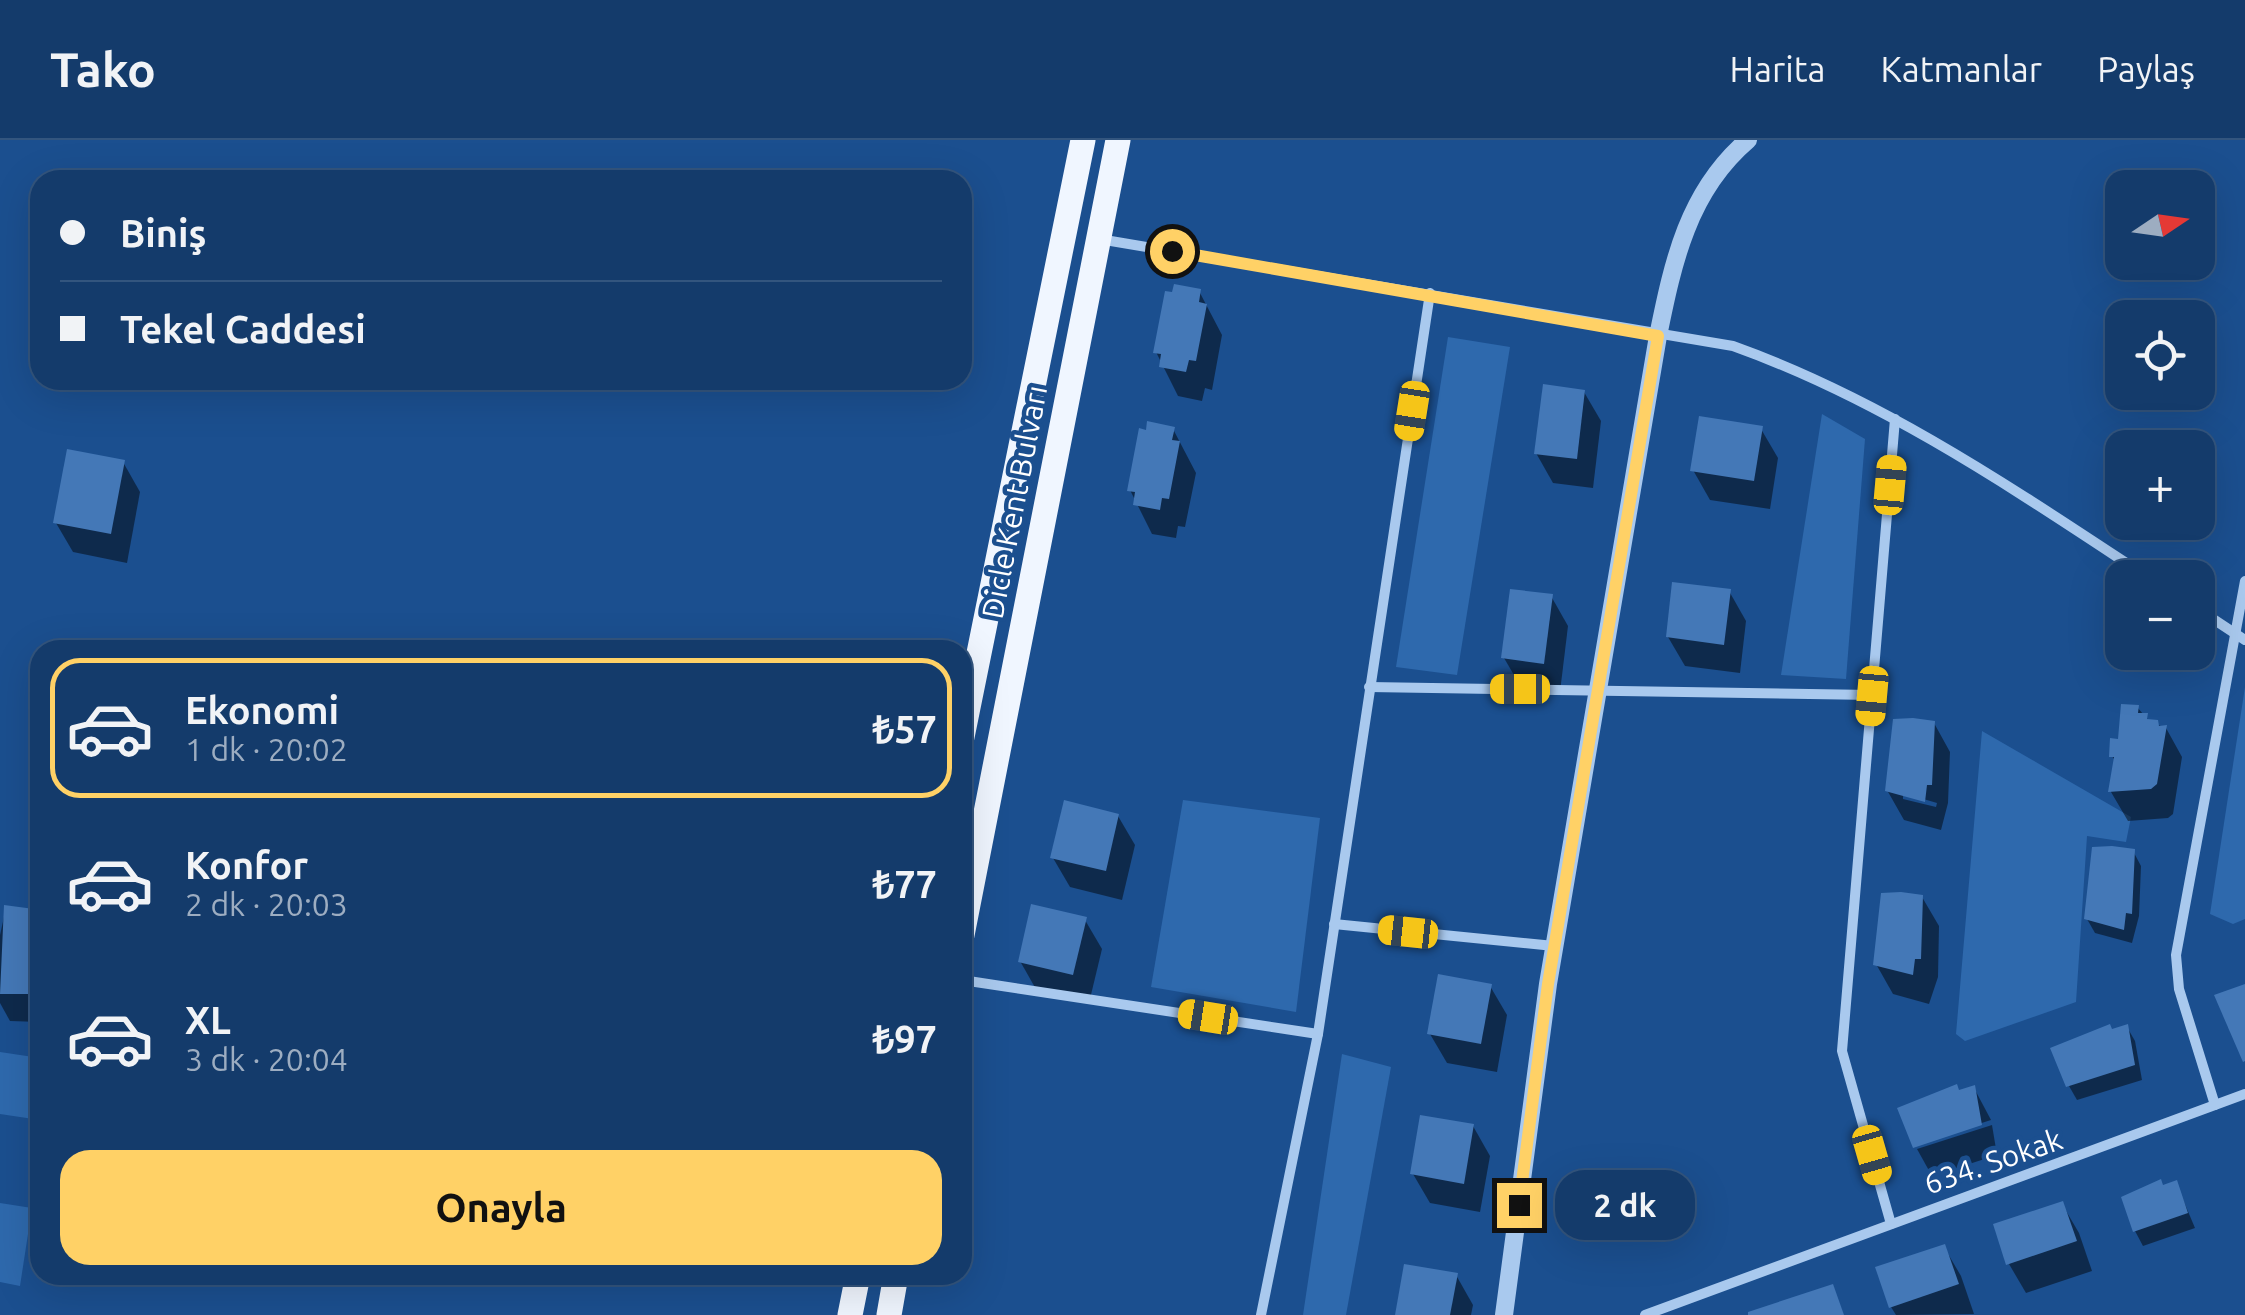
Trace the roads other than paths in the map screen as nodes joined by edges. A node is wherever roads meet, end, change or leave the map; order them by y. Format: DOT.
graph roads {
  1 [pos="1084,140"];
  2 [pos="1118,140"];
  3 [pos="1748,140"];
  4 [pos="1098,239"];
  5 [pos="1430,293"];
  6 [pos="1658,336"];
  7 [pos="1895,419"];
  8 [pos="2121,560"];
  9 [pos="2245,581"];
  10 [pos="2215,620"];
  11 [pos="2233,632"];
  12 [pos="2245,640"];
  13 [pos="1370,687"];
  14 [pos="972,688"];
  15 [pos="1596,690"];
  16 [pos="1872,696"];
  17 [pos="972,884"];
  18 [pos="1334,924"];
  19 [pos="1554,946"];
  20 [pos="972,982"];
  21 [pos="1318,1034"];
  22 [pos="2245,1094"];
  23 [pos="2214,1105"];
  24 [pos="1891,1224"];
  25 [pos="856,1285"];
  26 [pos="894,1285"];
  27 [pos="850,1315"];
  28 [pos="889,1315"];
  29 [pos="1261,1315"];
  30 [pos="1504,1315"];
  31 [pos="1645,1315"];
  1 -- 14 [label="main road, Dicle Kent Bulvarı"];
  2 -- 4 [label="main road, Dicle Kent Bulvarı"];
  3 -- 6 [label="street"];
  4 -- 5 [label="street"];
  4 -- 17 [label="main road, Dicle Kent Bulvarı"];
  5 -- 6 [label="street"];
  5 -- 13 [label="street"];
  6 -- 7 [label="street"];
  6 -- 15 [label="street"];
  7 -- 8 [label="street"];
  7 -- 16 [label="street"];
  9 -- 11 [label="street"];
  10 -- 11 [label="street"];
  11 -- 12 [label="street"];
  11 -- 23 [label="street"];
  13 -- 15 [label="street"];
  13 -- 18 [label="street"];
  15 -- 16 [label="street"];
  15 -- 19 [label="street"];
  16 -- 24 [label="street"];
  18 -- 19 [label="street"];
  18 -- 21 [label="street"];
  19 -- 30 [label="street"];
  20 -- 21 [label="street"];
  21 -- 29 [label="street"];
  22 -- 23 [label="street, 634. Sokak"];
  23 -- 24 [label="street, 634. Sokak"];
  24 -- 31 [label="street, 634. Sokak"];
  25 -- 27 [label="main road"];
  26 -- 28 [label="main road"];
}
